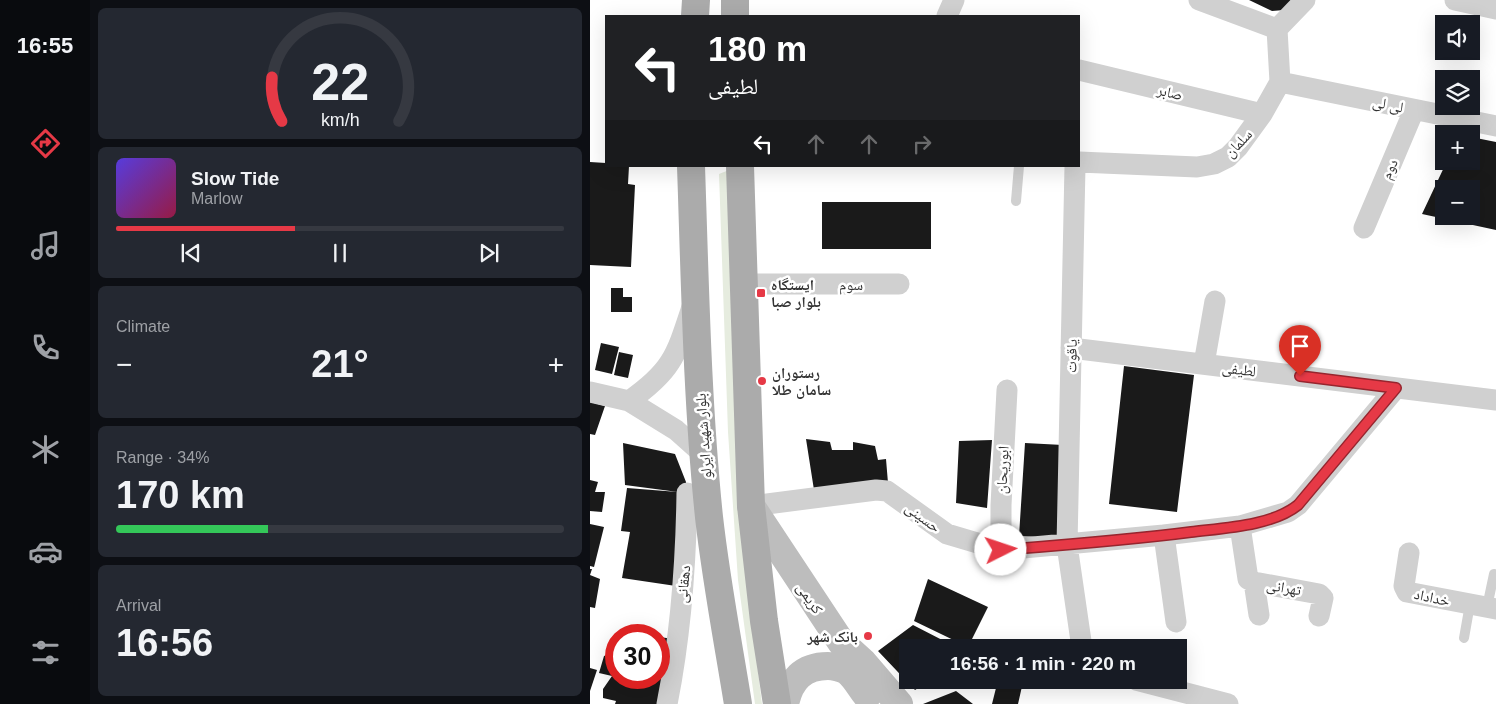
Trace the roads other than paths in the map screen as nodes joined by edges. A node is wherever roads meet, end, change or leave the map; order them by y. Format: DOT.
graph roads {
  1 [pos="696,0"];
  2 [pos="735,0"];
  3 [pos="954,0"];
  4 [pos="1199,0"];
  5 [pos="1305,0"];
  6 [pos="1455,0"];
  7 [pos="1496,9"];
  8 [pos="695,15"];
  9 [pos="735,15"];
  10 [pos="947,15"];
  11 [pos="1277,29"];
  12 [pos="1080,70"];
  13 [pos="1280,82"];
  14 [pos="1414,110"];
  15 [pos="1262,114"];
  16 [pos="1496,126"];
  17 [pos="1080,162"];
  18 [pos="1019,167"];
  19 [pos="1076,167"];
  20 [pos="738,172"];
  21 [pos="693,173"];
  22 [pos="1016,201"];
  23 [pos="1364,228"];
  24 [pos="744,284"];
  25 [pos="899,284"];
  26 [pos="695,298"];
  27 [pos="1215,301"];
  28 [pos="1071,348"];
  29 [pos="1204,364"];
  30 [pos="1396,388"];
  31 [pos="1007,390"];
  32 [pos="590,392"];
  33 [pos="1496,400"];
  34 [pos="629,401"];
  35 [pos="704,455"];
  36 [pos="687,493"];
  37 [pos="751,506"];
  38 [pos="1240,526"];
  39 [pos="1164,536"];
  40 [pos="1067,545"];
  41 [pos="1001,550"];
  42 [pos="1409,552"];
  43 [pos="1494,574"];
  44 [pos="1254,582"];
  45 [pos="1484,607"];
  46 [pos="1259,615"];
  47 [pos="1318,616"];
  48 [pos="1176,622"];
  49 [pos="1464,638"];
  50 [pos="1081,639"];
  51 [pos="1170,689"];
  52 [pos="667,704"];
  53 [pos="738,704"];
  54 [pos="777,704"];
  55 [pos="785,704"];
  56 [pos="874,704"];
  57 [pos="899,704"];
  58 [pos="1228,704"];
  1 -- 8 [label="main road"];
  2 -- 9 [label="main road"];
  3 -- 10 [label="street"];
  4 -- 11 [label="street"];
  5 -- 11 [label="street"];
  6 -- 7 [label="street"];
  11 -- 13 [label="street"];
  12 -- 15 [label="street, صابر"];
  13 -- 14 [label="street, لی لی"];
  13 -- 15 [label="street, سلمان"];
  14 -- 16 [label="street, لی لی"];
  14 -- 23 [label="street, دوم"];
  15 -- 17 [label="street, سلمان"];
  18 -- 22 [label="lane"];
  19 -- 28 [label="street, یاقوت"];
  20 -- 24 [label="main road"];
  21 -- 26 [label="main road, بلوار شهید ایرلو"];
  24 -- 25 [label="street, سوم"];
  24 -- 37 [label="main road"];
  26 -- 34 [label="street"];
  26 -- 35 [label="main road, بلوار شهید ایرلو"];
  27 -- 29 [label="street"];
  28 -- 29 [label="street, لطیفی"];
  28 -- 40 [label="street, یاقوت"];
  29 -- 30 [label="street, لطیفی"];
  30 -- 33 [label="street, لطیفی"];
  30 -- 38 [label="street, حسینی"];
  31 -- 41 [label="street, ابوریحان"];
  32 -- 34 [label="street"];
  34 -- 35 [label="street"];
  35 -- 53 [label="main road, بلوار شهید ایرلو"];
  36 -- 52 [label="street, دهقانی"];
  37 -- 41 [label="street, حسینی"];
  37 -- 54 [label="main road"];
  37 -- 57 [label="main road, کریمی"];
  38 -- 39 [label="street, حسینی"];
  38 -- 44 [label="street, تهرانی"];
  39 -- 40 [label="street, حسینی"];
  39 -- 48 [label="street"];
  40 -- 41 [label="street, حسینی"];
  40 -- 50 [label="street, یاقوت"];
  42 -- 45 [label="street, خداداد"];
  43 -- 45 [label="lane"];
  44 -- 46 [label="street"];
  44 -- 47 [label="street, تهرانی"];
  45 -- 49 [label="lane"];
  51 -- 58 [label="street"];
  55 -- 56 [label="main road"];
}
